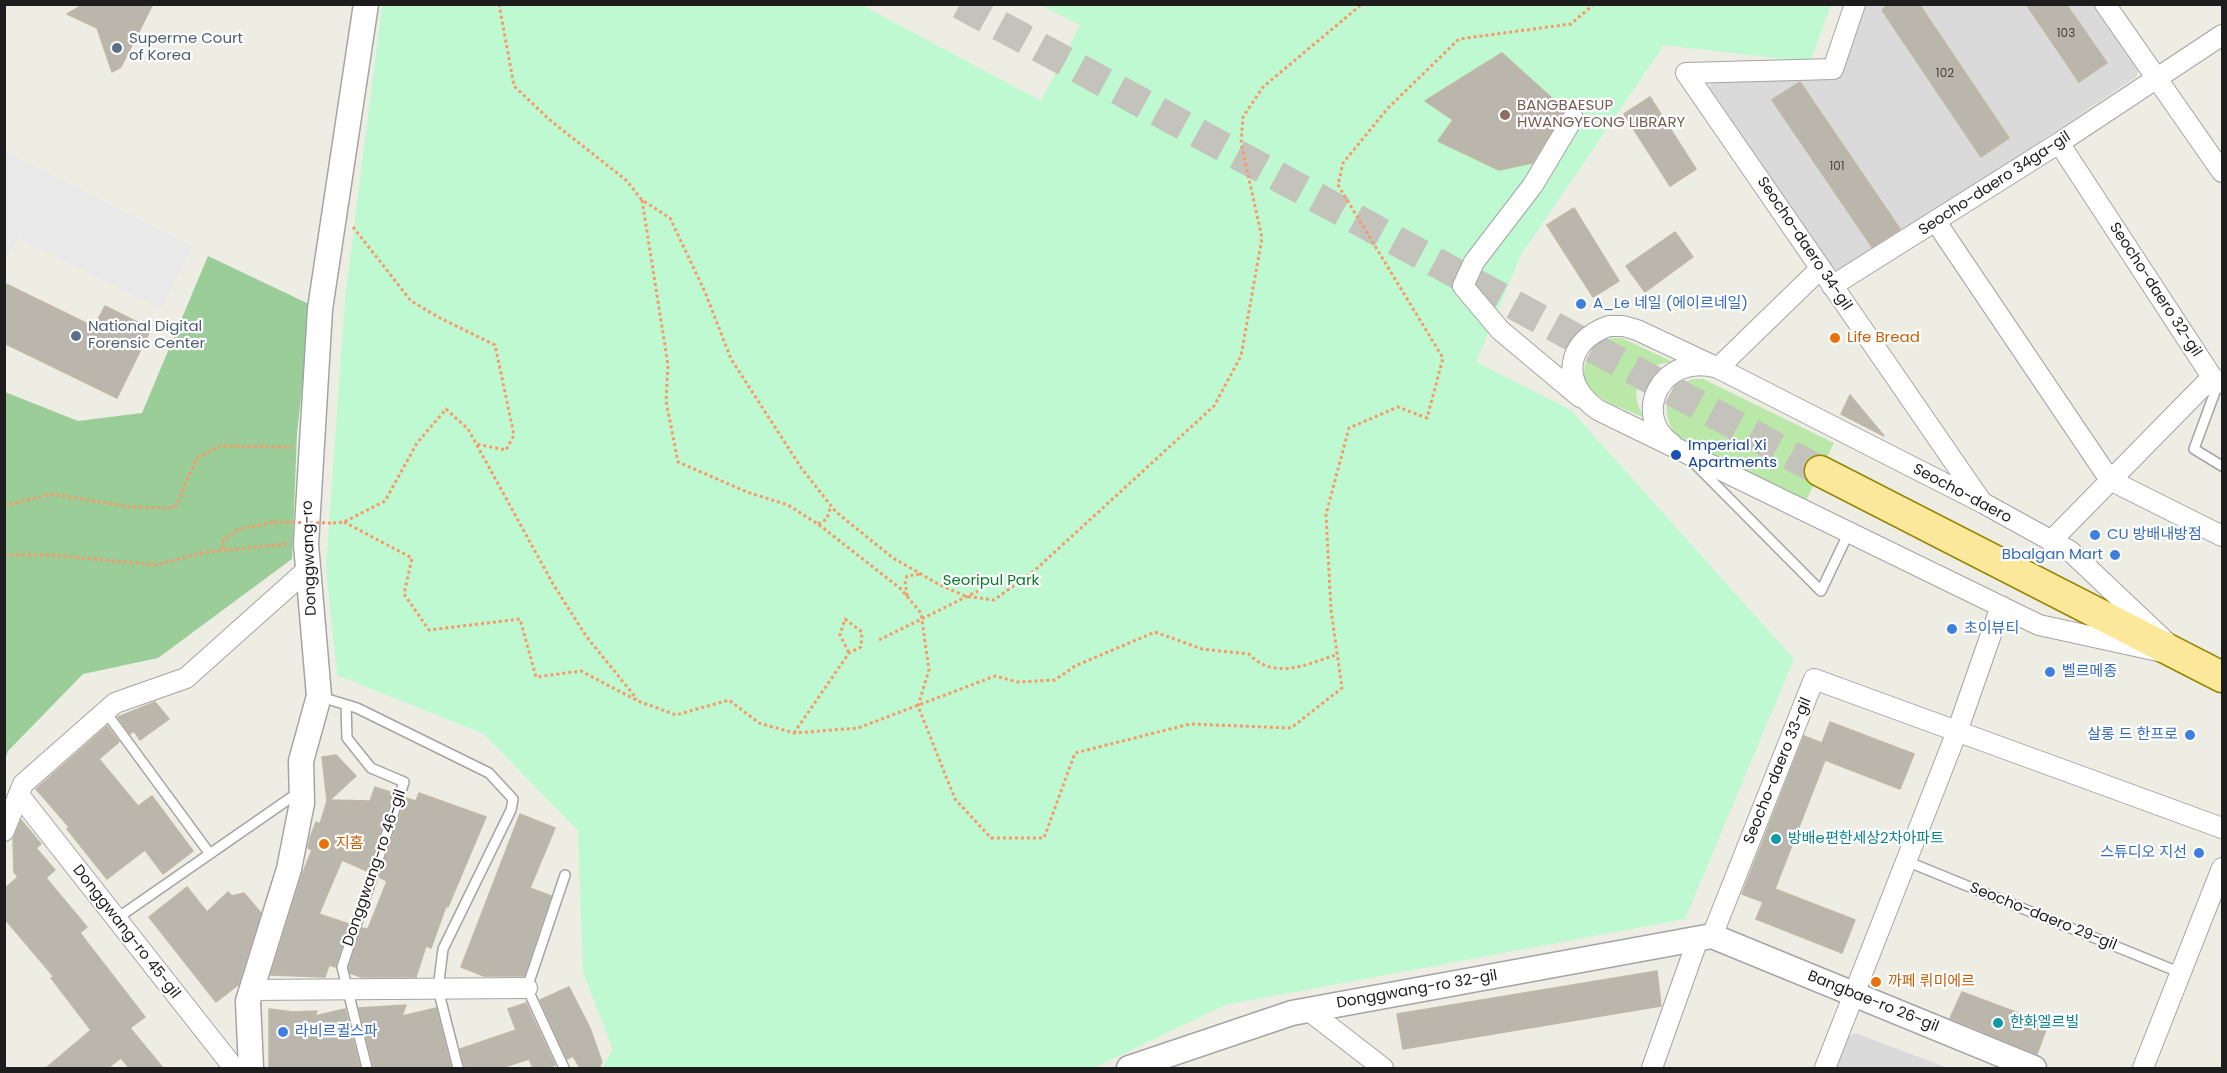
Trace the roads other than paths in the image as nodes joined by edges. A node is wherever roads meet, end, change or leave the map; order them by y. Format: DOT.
graph roads {
  1 [pos="366,4"];
  2 [pos="1855,4"];
  3 [pos="2105,4"];
  4 [pos="2223,35"];
  5 [pos="2157,78"];
  6 [pos="1573,118"];
  7 [pos="2059,143"];
  8 [pos="2223,172"];
  9 [pos="1936,222"];
  10 [pos="1821,268"];
  11 [pos="1832,286"];
  12 [pos="1718,368"];
  13 [pos="2218,380"];
  14 [pos="1586,402"];
  15 [pos="1679,448"];
  16 [pos="2223,466"];
  17 [pos="1820,471"];
  18 [pos="2110,480"];
  19 [pos="1983,503"];
  20 [pos="1849,532"];
  21 [pos="2223,537"];
  22 [pos="2051,541"];
  23 [pos="308,569"];
  24 [pos="2001,606"];
  25 [pos="2181,656"];
  26 [pos="2223,678"];
  27 [pos="318,696"];
  28 [pos="346,705"];
  29 [pos="105,711"];
  30 [pos="1958,729"];
  31 [pos="302,790"];
  32 [pos="18,795"];
  33 [pos="2223,828"];
  34 [pos="4,831"];
  35 [pos="210,854"];
  36 [pos="1906,861"];
  37 [pos="2223,868"];
  38 [pos="565,875"];
  39 [pos="116,919"];
  40 [pos="1705,938"];
  41 [pos="2181,973"];
  42 [pos="527,988"];
  43 [pos="438,989"];
  44 [pos="251,990"];
  45 [pos="346,990"];
  46 [pos="1854,994"];
  47 [pos="1308,1010"];
  48 [pos="234,1068"];
  49 [pos="251,1068"];
  50 [pos="367,1068"];
  51 [pos="458,1068"];
  52 [pos="564,1068"];
  53 [pos="1129,1068"];
  54 [pos="1383,1068"];
  55 [pos="1652,1068"];
  56 [pos="1825,1068"];
  57 [pos="2034,1068"];
  58 [pos="2143,1068"];
  1 -- 23 [label="street, Donggwang-ro"];
  2 -- 10 [label="street, Seocho-daero 34-gil"];
  3 -- 5 [label="street"];
  4 -- 5 [label="street, Seocho-daero 34ga-gil"];
  5 -- 7 [label="street, Seocho-daero 34ga-gil"];
  5 -- 8 [label="street"];
  6 -- 14 [label="street"];
  7 -- 9 [label="street, Seocho-daero 34ga-gil"];
  7 -- 13 [label="street, Seocho-daero 32-gil"];
  9 -- 11 [label="street, Seocho-daero 34ga-gil"];
  9 -- 18 [label="street"];
  10 -- 11 [label="street, Seocho-daero 34-gil"];
  10 -- 12 [label="street"];
  11 -- 19 [label="street, Seocho-daero 34-gil"];
  12 -- 14 [label="street, Seocho-daero"];
  12 -- 15 [label="street, Seocho-daero"];
  12 -- 19 [label="street, Seocho-daero"];
  13 -- 16 [label="lane"];
  13 -- 18 [label="street"];
  14 -- 15 [label="street, Seocho-daero"];
  15 -- 20 [label="street, Seocho-daero"];
  15 -- 20 [label="lane, Seocho-daero"];
  17 -- 25 [label="main road, Seocho-daero"];
  18 -- 21 [label="street"];
  18 -- 22 [label="street"];
  19 -- 22 [label="street, Seocho-daero"];
  20 -- 24 [label="street, Seocho-daero"];
  22 -- 25 [label="street, Seocho-daero"];
  23 -- 27 [label="street, Donggwang-ro"];
  23 -- 29 [label="street"];
  24 -- 25 [label="street, Seocho-daero"];
  24 -- 30 [label="street"];
  25 -- 26 [label="main road, Seocho-daero"];
  27 -- 28 [label="lane"];
  27 -- 31 [label="street, Donggwang-ro"];
  28 -- 43 [label="lane"];
  28 -- 45 [label="lane, Donggwang-ro 46-gil"];
  29 -- 32 [label="street"];
  29 -- 35 [label="lane"];
  30 -- 33 [label="street"];
  30 -- 36 [label="street"];
  30 -- 40 [label="street, Seocho-daero 33-gil"];
  31 -- 35 [label="lane"];
  31 -- 44 [label="street, Donggwang-ro"];
  32 -- 34 [label="street"];
  32 -- 39 [label="street, Donggwang-ro 45-gil"];
  35 -- 39 [label="lane"];
  36 -- 41 [label="lane, Seocho-daero 29-gil"];
  36 -- 46 [label="street"];
  37 -- 41 [label="street"];
  38 -- 42 [label="lane"];
  39 -- 48 [label="street, Donggwang-ro 45-gil"];
  40 -- 46 [label="street, Bangbae-ro 26-gil"];
  40 -- 47 [label="street, Donggwang-ro 32-gil"];
  40 -- 55 [label="street"];
  41 -- 58 [label="street"];
  42 -- 43 [label="street"];
  42 -- 52 [label="lane"];
  43 -- 45 [label="street"];
  43 -- 51 [label="lane"];
  44 -- 45 [label="street"];
  44 -- 49 [label="street, Donggwang-ro"];
  45 -- 50 [label="lane, Donggwang-ro 46-gil"];
  46 -- 56 [label="street"];
  46 -- 57 [label="street, Bangbae-ro 26-gil"];
  47 -- 53 [label="street, Donggwang-ro 32-gil"];
  47 -- 54 [label="street"];
}
